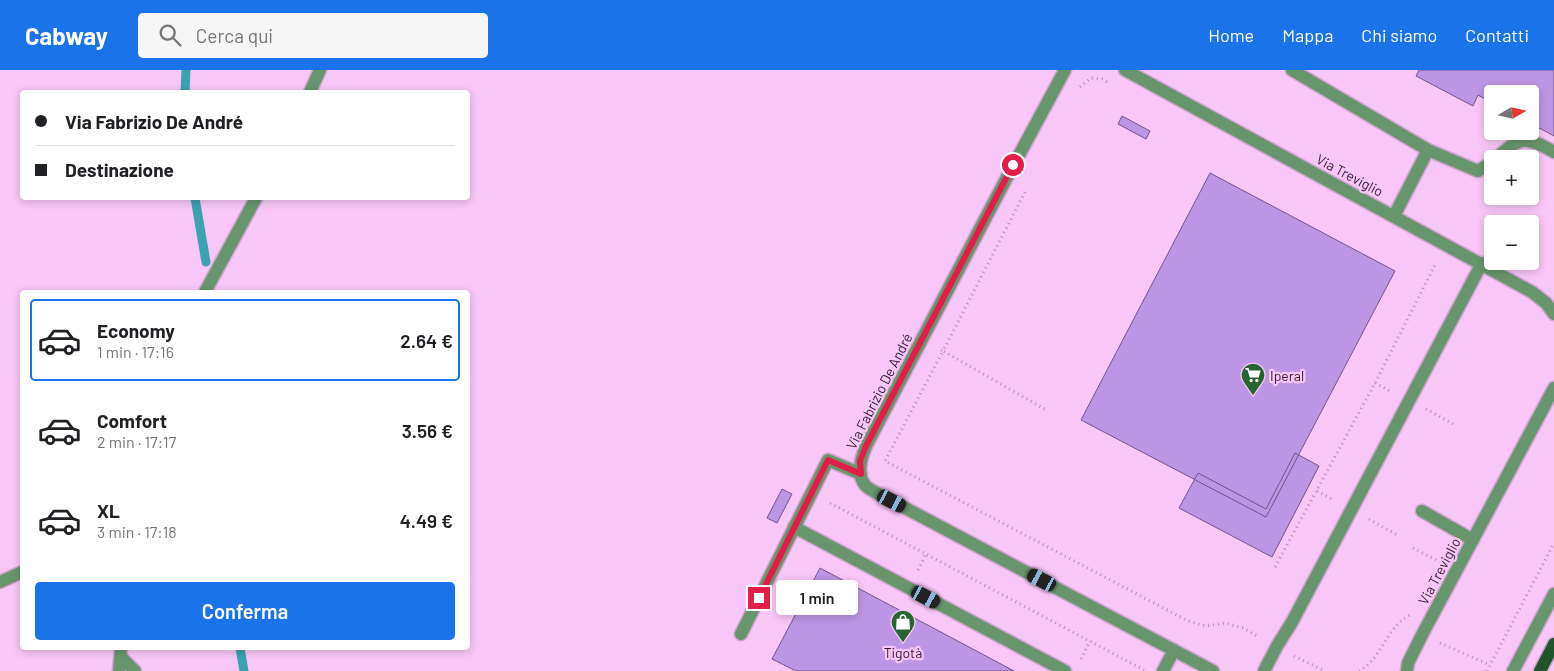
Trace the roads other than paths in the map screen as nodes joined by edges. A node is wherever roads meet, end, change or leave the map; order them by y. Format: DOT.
graph roads {
  1 [pos="320,70"];
  2 [pos="1065,70"];
  3 [pos="1125,70"];
  4 [pos="1292,70"];
  5 [pos="311,90"];
  6 [pos="1428,150"];
  7 [pos="1505,150"];
  8 [pos="1554,152"];
  9 [pos="1484,167"];
  10 [pos="255,200"];
  11 [pos="1394,216"];
  12 [pos="1482,263"];
  13 [pos="206,290"];
  14 [pos="1554,314"];
  15 [pos="1554,388"];
  16 [pos="861,474"];
  17 [pos="1422,511"];
  18 [pos="794,527"];
  19 [pos="1473,540"];
  20 [pos="20,573"];
  21 [pos="0,582"];
  22 [pos="1554,594"];
  23 [pos="741,634"];
  24 [pos="1554,644"];
  25 [pos="1174,650"];
  26 [pos="121,652"];
  27 [pos="1405,668"];
  28 [pos="118,671"];
  29 [pos="136,671"];
  30 [pos="1065,671"];
  31 [pos="1163,671"];
  32 [pos="1213,671"];
  33 [pos="1264,671"];
  34 [pos="1513,671"];
  35 [pos="1540,671"];
  1 -- 5 [label="street"];
  2 -- 16 [label="street, Via Fabrizio De André"];
  3 -- 11 [label="street, Via Treviglio"];
  4 -- 6 [label="street"];
  6 -- 9 [label="street"];
  6 -- 11 [label="street"];
  7 -- 8 [label="street"];
  10 -- 13 [label="street"];
  11 -- 12 [label="street, Via Treviglio"];
  12 -- 14 [label="street, Via Treviglio"];
  12 -- 33 [label="street"];
  15 -- 19 [label="street, Via Treviglio"];
  16 -- 18 [label="street"];
  16 -- 25 [label="street"];
  17 -- 19 [label="street"];
  18 -- 23 [label="street"];
  18 -- 30 [label="street"];
  19 -- 27 [label="street, Via Treviglio"];
  20 -- 21 [label="street"];
  22 -- 34 [label="street"];
  24 -- 35 [label="main road"];
  25 -- 31 [label="street"];
  25 -- 32 [label="street"];
  26 -- 28 [label="street"];
  26 -- 29 [label="street"];
}
